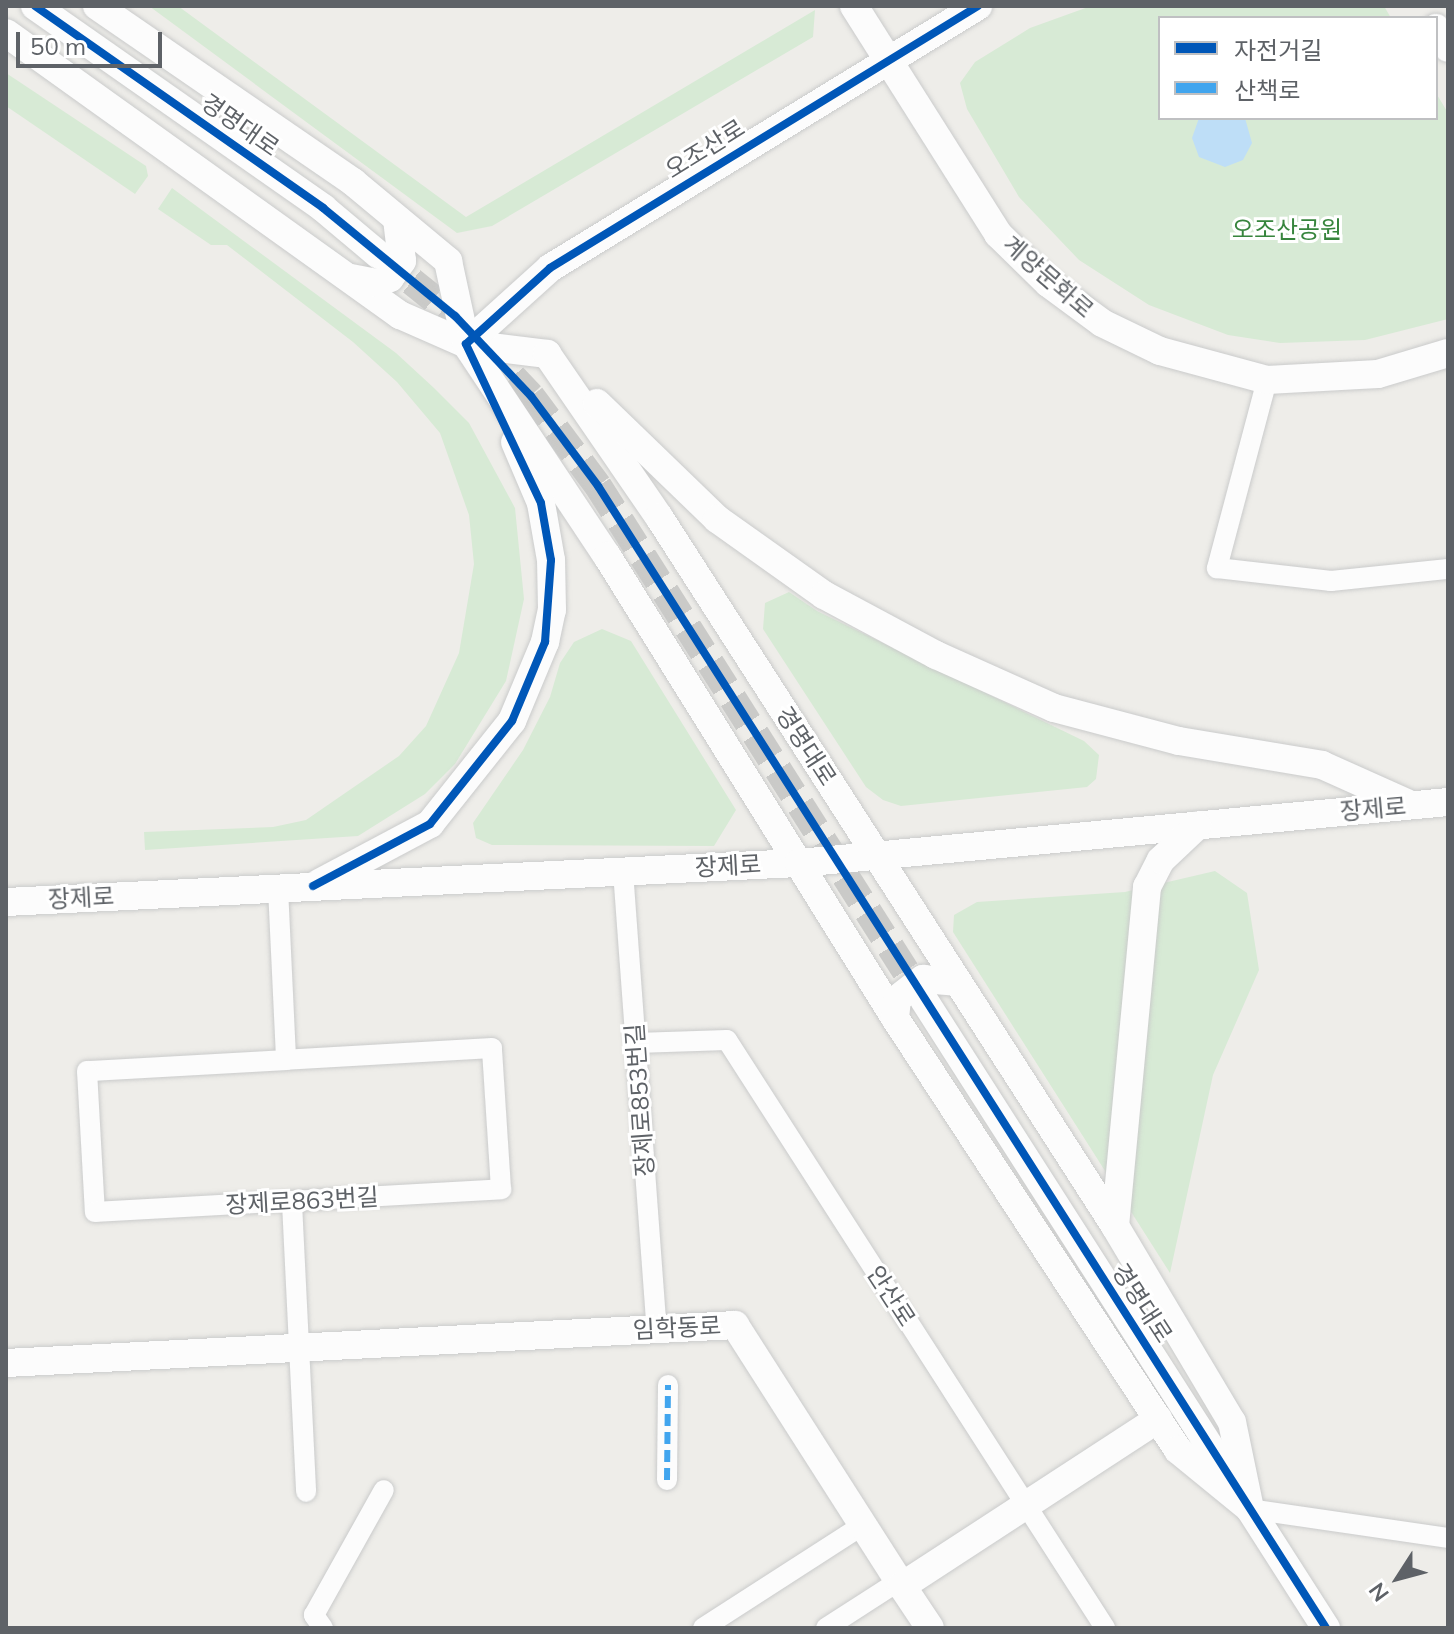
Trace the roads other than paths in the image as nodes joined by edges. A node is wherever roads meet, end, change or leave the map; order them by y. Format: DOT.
graph roads {
  1 [pos="35,6"];
  2 [pos="97,6"];
  3 [pos="854,6"];
  4 [pos="978,6"];
  5 [pos="6,33"];
  6 [pos="887,61"];
  7 [pos="397,219"];
  8 [pos="379,255"];
  9 [pos="351,278"];
  10 [pos="466,344"];
  11 [pos="1448,353"];
  12 [pos="547,354"];
  13 [pos="1267,380"];
  14 [pos="1448,569"];
  15 [pos="1448,802"];
  16 [pos="1412,805"];
  17 [pos="1197,826"];
  18 [pos="875,855"];
  19 [pos="799,863"];
  20 [pos="623,871"];
  21 [pos="313,886"];
  22 [pos="278,888"];
  23 [pos="6,902"];
  24 [pos="956,982"];
  25 [pos="924,1000"];
  26 [pos="895,1018"];
  27 [pos="636,1043"];
  28 [pos="286,1060"];
  29 [pos="292,1203"];
  30 [pos="1115,1226"];
  31 [pos="657,1330"];
  32 [pos="299,1348"];
  33 [pos="6,1363"];
  34 [pos="668,1385"];
  35 [pos="1158,1419"];
  36 [pos="667,1480"];
  37 [pos="384,1490"];
  38 [pos="306,1492"];
  39 [pos="1026,1505"];
  40 [pos="1250,1509"];
  41 [pos="863,1525"];
  42 [pos="1448,1538"];
  43 [pos="901,1583"];
  44 [pos="323,1628"];
  45 [pos="703,1628"];
  46 [pos="826,1628"];
  47 [pos="930,1628"];
  48 [pos="1105,1628"];
  49 [pos="1326,1628"];
  1 -- 8 [label="street, 경명대로"];
  2 -- 7 [label="street, 경명대로"];
  3 -- 6 [label="street, 계양문화로"];
  4 -- 6 [label="street, 오조산로"];
  5 -- 9 [label="street"];
  6 -- 10 [label="street, 오조산로"];
  6 -- 13 [label="street, 계양문화로"];
  7 -- 9 [label="street"];
  7 -- 10 [label="street, 경명대로"];
  9 -- 10 [label="street"];
  10 -- 12 [label="street"];
  10 -- 19 [label="street, 경명대로"];
  10 -- 21 [label="street"];
  11 -- 13 [label="street, 계양문화로"];
  12 -- 16 [label="street"];
  12 -- 18 [label="street, 경명대로"];
  13 -- 14 [label="street"];
  15 -- 16 [label="street, 장제로"];
  16 -- 17 [label="street, 장제로"];
  17 -- 18 [label="street, 장제로"];
  17 -- 30 [label="street"];
  18 -- 19 [label="street, 장제로"];
  18 -- 24 [label="street, 경명대로"];
  19 -- 20 [label="street, 장제로"];
  19 -- 26 [label="street, 경명대로"];
  20 -- 21 [label="street, 장제로"];
  20 -- 27 [label="street, 장제로853번길"];
  21 -- 22 [label="street, 장제로"];
  22 -- 23 [label="street, 장제로"];
  22 -- 28 [label="street"];
  24 -- 26 [label="street"];
  24 -- 30 [label="street, 경명대로"];
  25 -- 40 [label="street, 경명대로"];
  26 -- 35 [label="street, 경명대로"];
  27 -- 31 [label="street, 장제로853번길"];
  27 -- 39 [label="street, 안산로"];
  28 -- 29 [label="street, 장제로863번길"];
  28 -- 29 [label="street, 장제로863번길"];
  29 -- 32 [label="street"];
  30 -- 40 [label="street, 경명대로"];
  31 -- 32 [label="street, 임학동로"];
  31 -- 41 [label="street, 임학동로"];
  32 -- 33 [label="street, 임학동로"];
  32 -- 38 [label="street"];
  34 -- 36 [label="street"];
  35 -- 39 [label="street"];
  35 -- 40 [label="street, 경명대로"];
  37 -- 44 [label="street"];
  39 -- 43 [label="street"];
  39 -- 48 [label="street, 안산로"];
  40 -- 42 [label="street"];
  40 -- 49 [label="street, 경명대로"];
  41 -- 43 [label="street, 임학동로"];
  41 -- 45 [label="street"];
  43 -- 46 [label="street"];
  43 -- 47 [label="street, 임학동로"];
}
